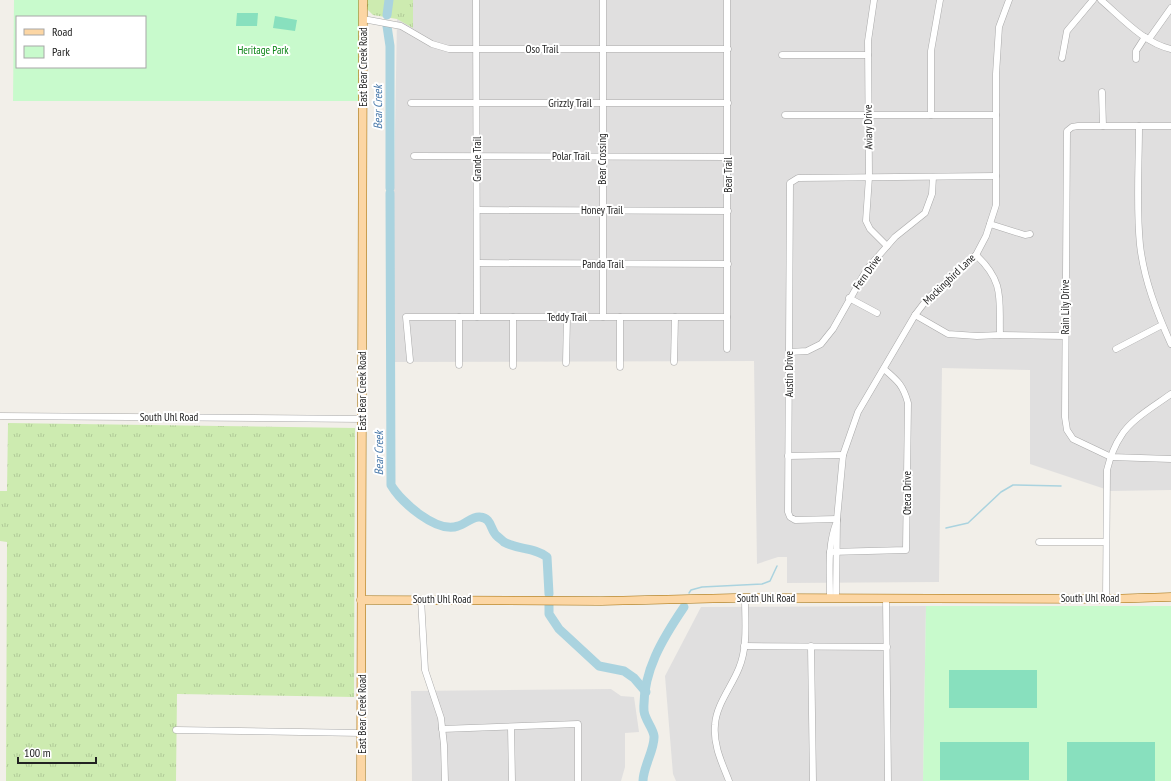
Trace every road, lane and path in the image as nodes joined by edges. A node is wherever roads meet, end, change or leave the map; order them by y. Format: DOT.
graph roads {
  1 [pos="363,0"];
  2 [pos="476,0"];
  3 [pos="603,0"];
  4 [pos="727,0"];
  5 [pos="874,0"];
  6 [pos="940,0"];
  7 [pos="1009,0"];
  8 [pos="1093,0"];
  9 [pos="1101,0"];
  10 [pos="1171,8"];
  11 [pos="363,19"];
  12 [pos="1147,38"];
  13 [pos="476,49"];
  14 [pos="602,49"];
  15 [pos="1171,49"];
  16 [pos="728,50"];
  17 [pos="782,55"];
  18 [pos="868,55"];
  19 [pos="1062,58"];
  20 [pos="1136,59"];
  21 [pos="1102,92"];
  22 [pos="411,103"];
  23 [pos="476,103"];
  24 [pos="603,103"];
  25 [pos="728,103"];
  26 [pos="785,115"];
  27 [pos="868,115"];
  28 [pos="931,115"];
  29 [pos="996,115"];
  30 [pos="1103,126"];
  31 [pos="1139,126"];
  32 [pos="1171,126"];
  33 [pos="414,156"];
  34 [pos="477,156"];
  35 [pos="602,156"];
  36 [pos="728,157"];
  37 [pos="996,176"];
  38 [pos="868,177"];
  39 [pos="933,177"];
  40 [pos="477,210"];
  41 [pos="603,210"];
  42 [pos="728,210"];
  43 [pos="990,224"];
  44 [pos="1030,234"];
  45 [pos="887,246"];
  46 [pos="976,255"];
  47 [pos="478,264"];
  48 [pos="603,264"];
  49 [pos="728,264"];
  50 [pos="849,298"];
  51 [pos="877,313"];
  52 [pos="915,316"];
  53 [pos="459,317"];
  54 [pos="477,317"];
  55 [pos="513,317"];
  56 [pos="567,317"];
  57 [pos="603,317"];
  58 [pos="620,317"];
  59 [pos="675,317"];
  60 [pos="727,317"];
  61 [pos="1162,325"];
  62 [pos="1000,335"];
  63 [pos="1065,336"];
  64 [pos="1171,344"];
  65 [pos="727,349"];
  66 [pos="1116,349"];
  67 [pos="789,352"];
  68 [pos="410,360"];
  69 [pos="674,362"];
  70 [pos="566,363"];
  71 [pos="459,365"];
  72 [pos="513,366"];
  73 [pos="620,367"];
  74 [pos="884,369"];
  75 [pos="1171,394"];
  76 [pos="0,416"];
  77 [pos="363,419"];
  78 [pos="843,455"];
  79 [pos="788,456"];
  80 [pos="1111,457"];
  81 [pos="1171,460"];
  82 [pos="837,519"];
  83 [pos="1039,542"];
  84 [pos="1106,542"];
  85 [pos="833,552"];
  86 [pos="1171,597"];
  87 [pos="745,598"];
  88 [pos="833,598"];
  89 [pos="886,598"];
  90 [pos="421,599"];
  91 [pos="1106,599"];
  92 [pos="362,600"];
  93 [pos="744,646"];
  94 [pos="811,646"];
  95 [pos="887,647"];
  96 [pos="511,726"];
  97 [pos="442,729"];
  98 [pos="176,730"];
  99 [pos="362,733"];
  100 [pos="361,781"];
  101 [pos="445,781"];
  102 [pos="512,781"];
  103 [pos="578,781"];
  104 [pos="729,781"];
  105 [pos="813,781"];
  106 [pos="888,781"];
  1 -- 11 [label="main road, East Bear Creek Road"];
  2 -- 13 [label="street, Grande Trail"];
  3 -- 14 [label="street, Bear Crossing"];
  4 -- 16 [label="street, Bear Trail"];
  5 -- 18 [label="street, Aviary Drive"];
  6 -- 28 [label="street"];
  7 -- 29 [label="street, Mockingbird Lane"];
  8 -- 19 [label="street"];
  9 -- 12 [label="street"];
  10 -- 12 [label="street"];
  11 -- 13 [label="street, Oso Trail"];
  11 -- 77 [label="main road, East Bear Creek Road"];
  12 -- 15 [label="street"];
  12 -- 20 [label="street"];
  13 -- 14 [label="street, Oso Trail"];
  13 -- 23 [label="street, Grande Trail"];
  14 -- 16 [label="street, Oso Trail"];
  14 -- 24 [label="street, Bear Crossing"];
  16 -- 25 [label="street, Bear Trail"];
  17 -- 18 [label="street"];
  18 -- 27 [label="street, Aviary Drive"];
  21 -- 30 [label="street"];
  22 -- 23 [label="street, Grizzly Trail"];
  23 -- 24 [label="street, Grizzly Trail"];
  23 -- 34 [label="street, Grande Trail"];
  24 -- 25 [label="street, Grizzly Trail"];
  24 -- 35 [label="street, Bear Crossing"];
  25 -- 36 [label="street, Bear Trail"];
  26 -- 27 [label="street"];
  27 -- 28 [label="street"];
  27 -- 38 [label="street, Aviary Drive"];
  28 -- 29 [label="street"];
  29 -- 37 [label="street, Mockingbird Lane"];
  30 -- 31 [label="street"];
  30 -- 63 [label="street, Rain Lily Drive"];
  31 -- 32 [label="street"];
  31 -- 61 [label="street"];
  33 -- 34 [label="street, Polar Trail"];
  34 -- 35 [label="street, Polar Trail"];
  34 -- 40 [label="street, Grande Trail"];
  35 -- 36 [label="street, Polar Trail"];
  35 -- 41 [label="street, Bear Crossing"];
  36 -- 42 [label="street, Bear Trail"];
  37 -- 39 [label="street"];
  37 -- 43 [label="street, Mockingbird Lane"];
  38 -- 39 [label="street"];
  38 -- 45 [label="street, Aviary Drive"];
  38 -- 67 [label="street, Austin Drive"];
  39 -- 45 [label="street, Fern Drive"];
  40 -- 41 [label="street, Honey Trail"];
  40 -- 47 [label="street, Grande Trail"];
  41 -- 42 [label="street, Honey Trail"];
  41 -- 48 [label="street, Bear Crossing"];
  42 -- 49 [label="street, Bear Trail"];
  43 -- 44 [label="street"];
  43 -- 46 [label="street, Mockingbird Lane"];
  45 -- 50 [label="street, Fern Drive"];
  46 -- 52 [label="street, Mockingbird Lane"];
  46 -- 62 [label="street"];
  47 -- 48 [label="street, Panda Trail"];
  47 -- 54 [label="street, Grande Trail"];
  48 -- 49 [label="street, Panda Trail"];
  48 -- 57 [label="street, Bear Crossing"];
  49 -- 60 [label="street, Bear Trail"];
  50 -- 51 [label="street"];
  50 -- 67 [label="street, Fern Drive"];
  52 -- 62 [label="street"];
  52 -- 74 [label="street, Mockingbird Lane"];
  53 -- 54 [label="street, Teddy Trail"];
  53 -- 68 [label="street, Teddy Trail"];
  53 -- 71 [label="street"];
  54 -- 55 [label="street, Teddy Trail"];
  55 -- 56 [label="street, Teddy Trail"];
  55 -- 72 [label="street"];
  56 -- 57 [label="street, Teddy Trail"];
  56 -- 70 [label="street"];
  57 -- 58 [label="street, Teddy Trail"];
  58 -- 59 [label="street, Teddy Trail"];
  58 -- 73 [label="street"];
  59 -- 60 [label="street, Teddy Trail"];
  59 -- 69 [label="street"];
  60 -- 65 [label="street, Bear Trail"];
  61 -- 64 [label="street"];
  61 -- 66 [label="street"];
  62 -- 63 [label="street"];
  63 -- 80 [label="street, Rain Lily Drive"];
  67 -- 79 [label="street, Austin Drive"];
  74 -- 78 [label="street, Mockingbird Lane"];
  74 -- 85 [label="street, Oteca Drive"];
  75 -- 80 [label="street"];
  76 -- 77 [label="street, South Uhl Road"];
  77 -- 92 [label="main road, East Bear Creek Road"];
  78 -- 79 [label="street"];
  78 -- 82 [label="street, Mockingbird Lane"];
  79 -- 82 [label="street, Austin Drive"];
  80 -- 81 [label="street"];
  80 -- 84 [label="street"];
  82 -- 85 [label="street, Mockingbird Lane"];
  83 -- 84 [label="street"];
  84 -- 91 [label="street"];
  85 -- 88 [label="street, Mockingbird Lane"];
  86 -- 91 [label="main road, South Uhl Road"];
  87 -- 88 [label="main road, South Uhl Road"];
  87 -- 90 [label="main road, South Uhl Road"];
  87 -- 93 [label="street"];
  88 -- 89 [label="main road, South Uhl Road"];
  89 -- 91 [label="main road, South Uhl Road"];
  89 -- 95 [label="street"];
  90 -- 92 [label="main road, South Uhl Road"];
  90 -- 97 [label="street"];
  92 -- 99 [label="main road, East Bear Creek Road"];
  93 -- 94 [label="street"];
  93 -- 104 [label="street"];
  94 -- 95 [label="street"];
  94 -- 105 [label="street"];
  95 -- 106 [label="street"];
  96 -- 97 [label="street"];
  96 -- 102 [label="street"];
  96 -- 103 [label="street"];
  97 -- 101 [label="street"];
  98 -- 99 [label="street"];
  99 -- 100 [label="main road, East Bear Creek Road"];
}
